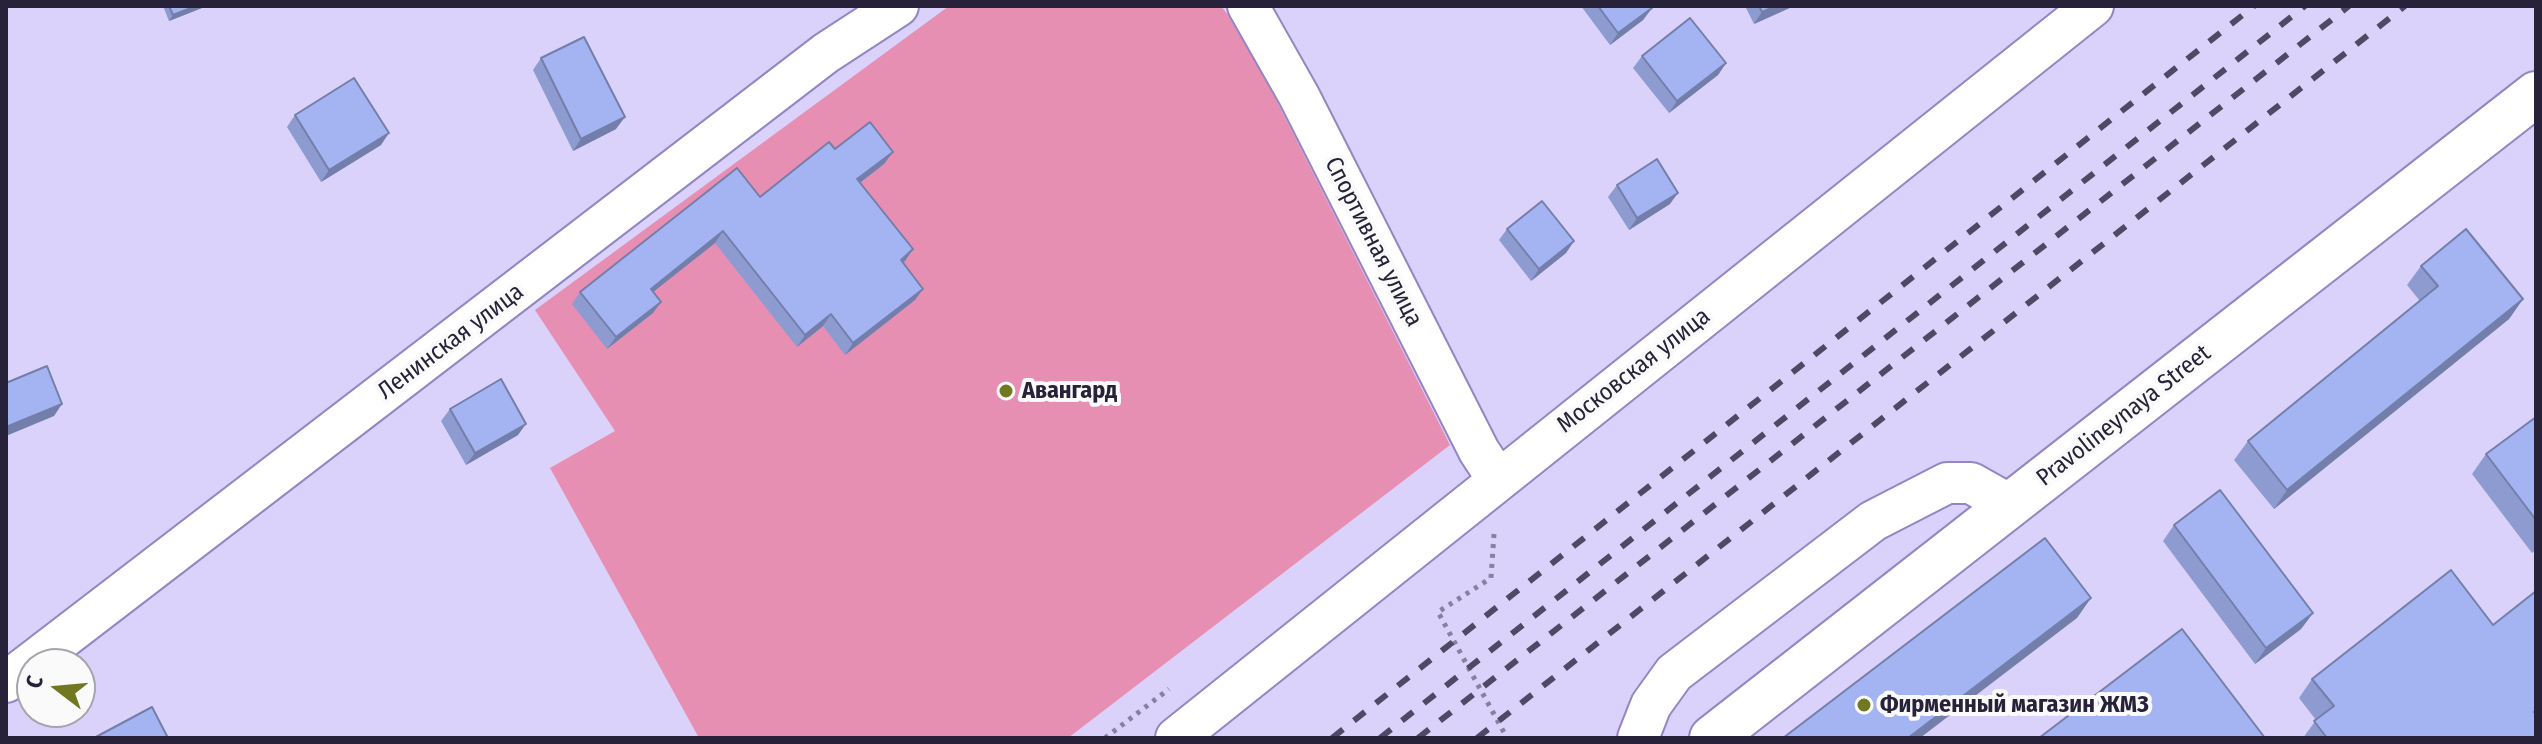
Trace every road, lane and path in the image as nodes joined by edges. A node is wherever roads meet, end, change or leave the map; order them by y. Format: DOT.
graph roads {
  1 [pos="898,6"];
  2 [pos="1248,6"];
  3 [pos="2093,6"];
  4 [pos="2536,94"];
  5 [pos="1498,480"];
  6 [pos="2010,505"];
  7 [pos="6,682"];
  8 [pos="1176,738"];
  9 [pos="1507,738"];
  10 [pos="1638,738"];
  11 [pos="1712,738"];
  1 -- 7 [label="street, Ленинская улица"];
  2 -- 5 [label="street, Спортивная улица"];
  3 -- 5 [label="street, Московская улица"];
  4 -- 6 [label="main road, Pravolineynaya Street"];
  5 -- 8 [label="street, Московская улица"];
  5 -- 9 [label="path"];
  6 -- 10 [label="street"];
  6 -- 11 [label="main road, Pravolineynaya Street"];
}
